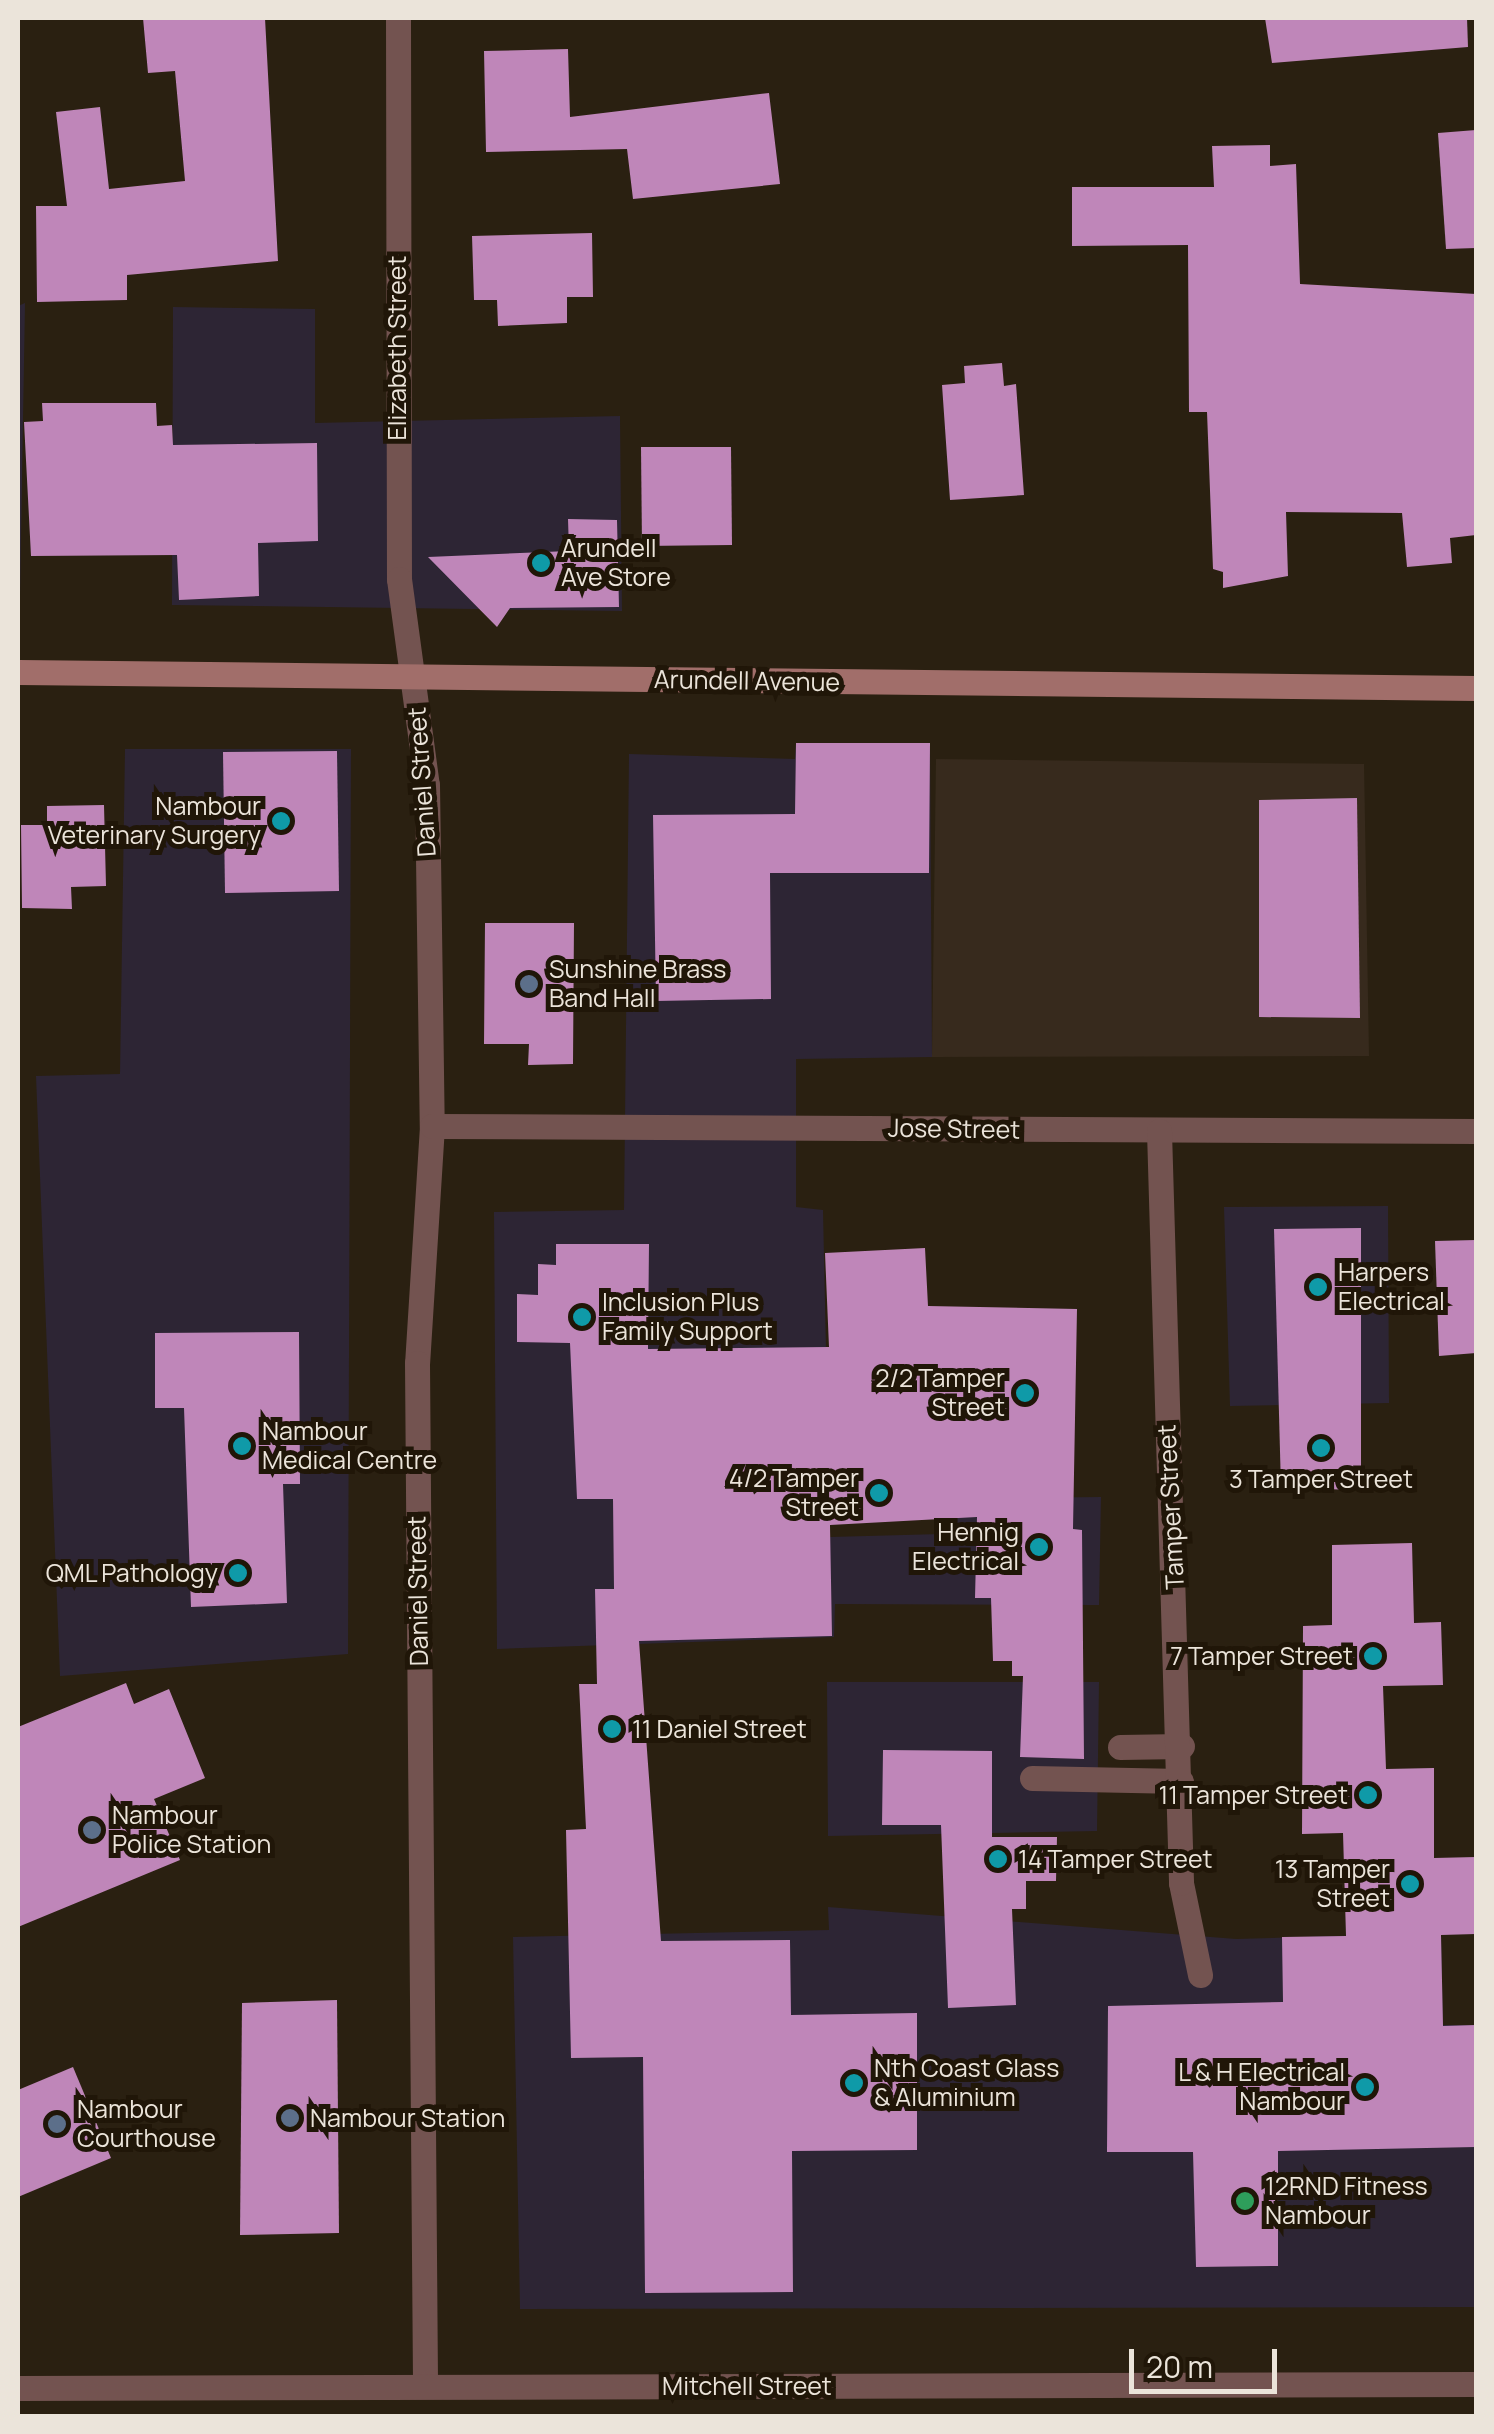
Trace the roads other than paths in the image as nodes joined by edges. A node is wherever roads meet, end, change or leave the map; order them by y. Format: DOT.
graph roads {
  1 [pos="398,18"];
  2 [pos="18,672"];
  3 [pos="412,678"];
  4 [pos="1476,688"];
  5 [pos="432,1126"];
  6 [pos="1159,1131"];
  7 [pos="1476,1132"];
  8 [pos="1182,1746"];
  9 [pos="1120,1747"];
  10 [pos="1032,1778"];
  11 [pos="1181,1781"];
  12 [pos="1200,1975"];
  13 [pos="1476,2384"];
  14 [pos="425,2386"];
  15 [pos="18,2388"];
  1 -- 3 [label="street, Elizabeth Street"];
  2 -- 3 [label="main road, Arundell Avenue"];
  3 -- 4 [label="main road, Arundell Avenue"];
  3 -- 5 [label="street, Daniel Street"];
  5 -- 6 [label="street, Jose Street"];
  5 -- 14 [label="street, Daniel Street"];
  6 -- 7 [label="street, Jose Street"];
  6 -- 8 [label="street, Tamper Street"];
  8 -- 9 [label="street"];
  8 -- 11 [label="street, Tamper Street"];
  10 -- 11 [label="street"];
  11 -- 12 [label="street, Tamper Street"];
  13 -- 14 [label="street, Mitchell Street"];
  14 -- 15 [label="street, Mitchell Street"];
}
